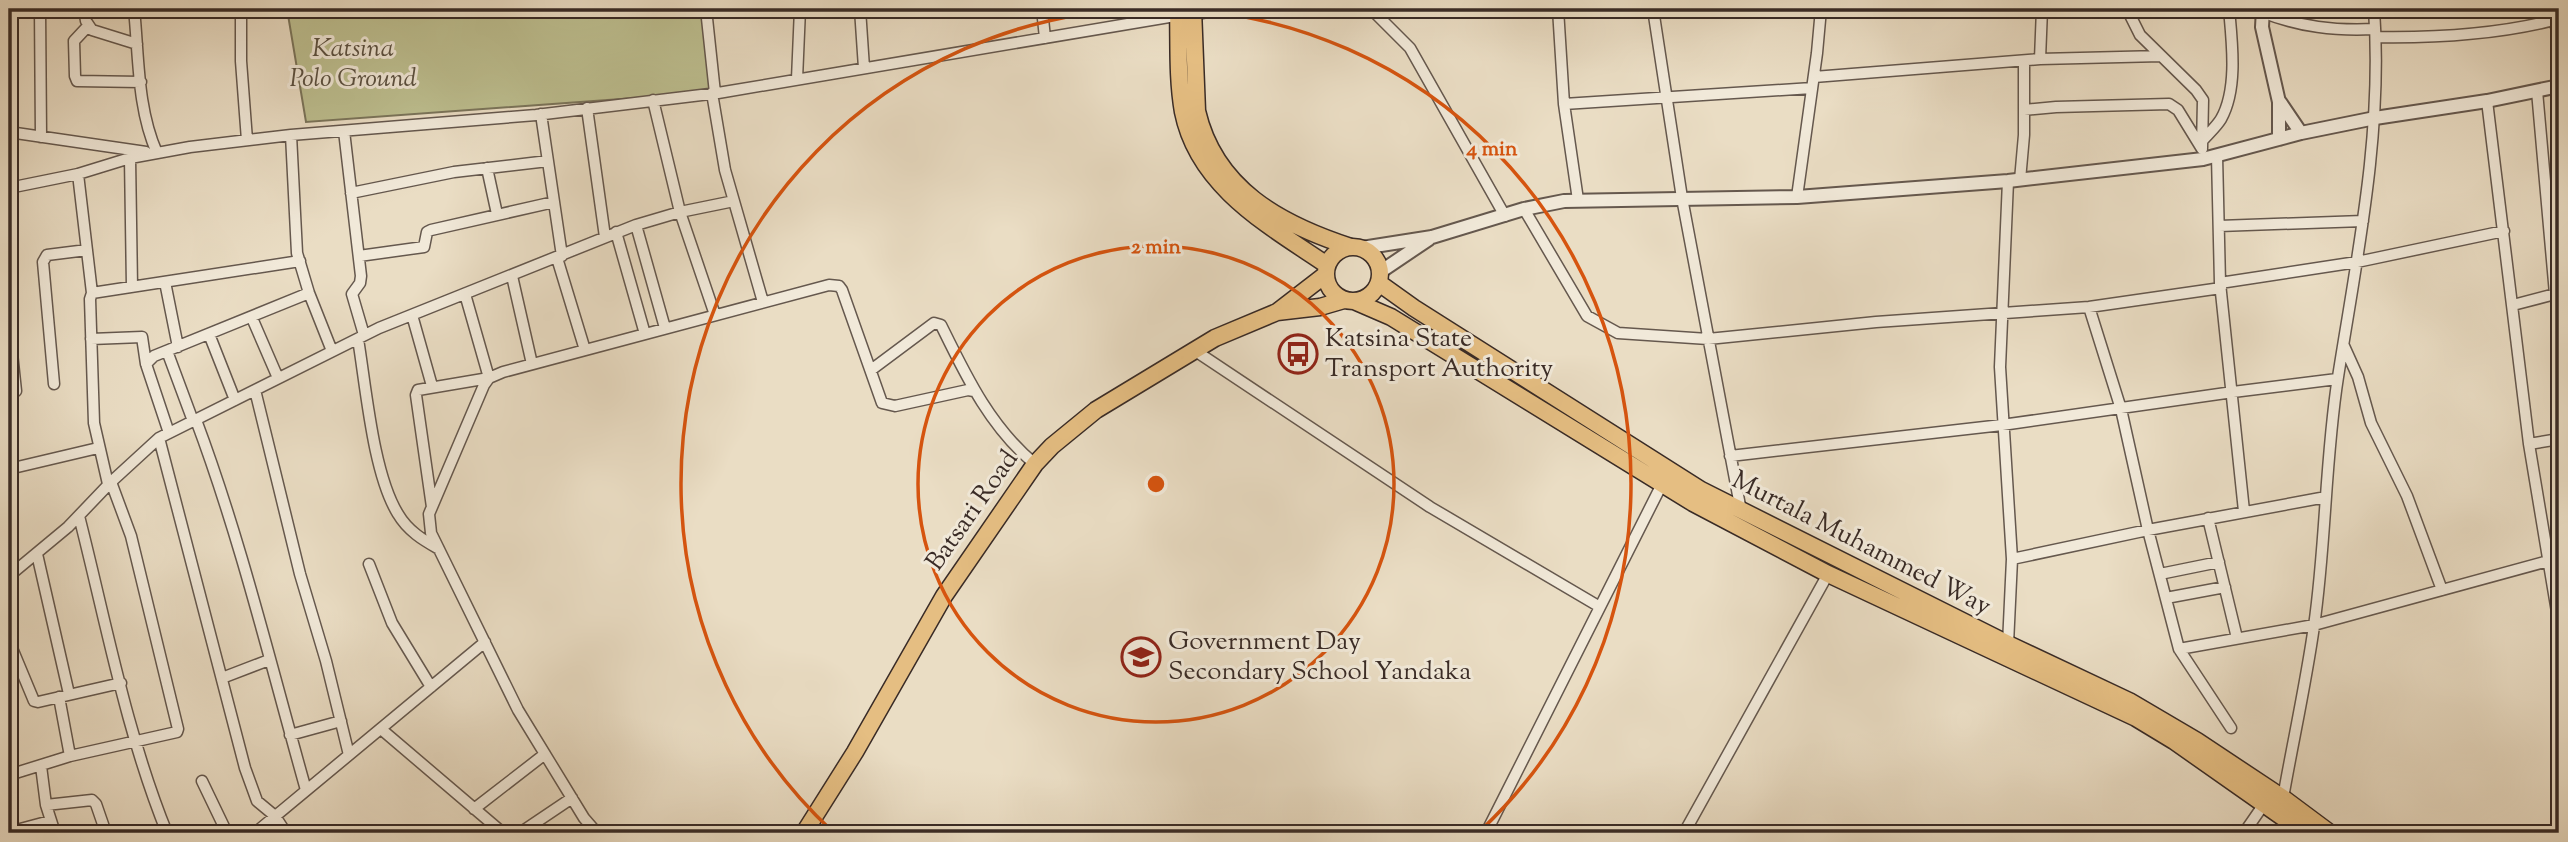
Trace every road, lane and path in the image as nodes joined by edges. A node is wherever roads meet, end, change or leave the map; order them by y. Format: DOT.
graph roads {
  1 [pos="40,9"];
  2 [pos="84,9"];
  3 [pos="134,9"];
  4 [pos="241,9"];
  5 [pos="706,9"];
  6 [pos="800,9"];
  7 [pos="860,9"];
  8 [pos="1042,9"];
  9 [pos="1216,9"];
  10 [pos="1371,9"];
  11 [pos="1558,9"];
  12 [pos="1653,9"];
  13 [pos="1821,9"];
  14 [pos="2042,9"];
  15 [pos="2127,9"];
  16 [pos="2229,9"];
  17 [pos="2374,9"];
  18 [pos="2548,9"];
  19 [pos="2262,11"];
  20 [pos="1186,12"];
  21 [pos="2554,20"];
  22 [pos="88,26"];
  23 [pos="2376,33"];
  24 [pos="2559,33"];
  25 [pos="1045,38"];
  26 [pos="137,44"];
  27 [pos="2161,56"];
  28 [pos="2040,59"];
  29 [pos="2024,61"];
  30 [pos="864,68"];
  31 [pos="1814,77"];
  32 [pos="797,79"];
  33 [pos="141,82"];
  34 [pos="2559,86"];
  35 [pos="1812,88"];
  36 [pos="2538,91"];
  37 [pos="714,93"];
  38 [pos="1667,96"];
  39 [pos="653,100"];
  40 [pos="2487,101"];
  41 [pos="2280,102"];
  42 [pos="1564,104"];
  43 [pos="587,108"];
  44 [pos="2024,110"];
  45 [pos="541,114"];
  46 [pos="2375,118"];
  47 [pos="344,131"];
  48 [pos="9,132"];
  49 [pos="2301,133"];
  50 [pos="291,135"];
  51 [pos="41,137"];
  52 [pos="2279,139"];
  53 [pos="247,140"];
  54 [pos="2203,149"];
  55 [pos="157,153"];
  56 [pos="2217,156"];
  57 [pos="130,158"];
  58 [pos="548,161"];
  59 [pos="487,168"];
  60 [pos="78,174"];
  61 [pos="2014,181"];
  62 [pos="9,188"];
  63 [pos="351,193"];
  64 [pos="1797,197"];
  65 [pos="1682,198"];
  66 [pos="1578,200"];
  67 [pos="734,201"];
  68 [pos="554,202"];
  69 [pos="1524,209"];
  70 [pos="680,212"];
  71 [pos="497,214"];
  72 [pos="1505,216"];
  73 [pos="2363,221"];
  74 [pos="636,225"];
  75 [pos="2219,226"];
  76 [pos="2504,231"];
  77 [pos="616,232"];
  78 [pos="605,237"];
  79 [pos="1432,237"];
  80 [pos="1356,247"];
  81 [pos="87,250"];
  82 [pos="359,256"];
  83 [pos="559,257"];
  84 [pos="300,261"];
  85 [pos="2357,262"];
  86 [pos="1326,270"];
  87 [pos="512,276"];
  88 [pos="1379,278"];
  89 [pos="165,282"];
  90 [pos="2220,285"];
  91 [pos="132,287"];
  92 [pos="92,293"];
  93 [pos="309,293"];
  94 [pos="465,294"];
  95 [pos="2557,294"];
  96 [pos="1349,300"];
  97 [pos="763,302"];
  98 [pos="2512,305"];
  99 [pos="2089,307"];
  100 [pos="1277,312"];
  101 [pos="2001,314"];
  102 [pos="412,315"];
  103 [pos="715,315"];
  104 [pos="252,318"];
  105 [pos="9,325"];
  106 [pos="666,328"];
  107 [pos="209,334"];
  108 [pos="645,334"];
  109 [pos="361,337"];
  110 [pos="91,338"];
  111 [pos="1708,339"];
  112 [pos="2344,345"];
  113 [pos="178,347"];
  114 [pos="585,350"];
  115 [pos="1194,350"];
  116 [pos="167,351"];
  117 [pos="332,351"];
  118 [pos="11,357"];
  119 [pos="146,364"];
  120 [pos="533,364"];
  121 [pos="870,370"];
  122 [pos="278,378"];
  123 [pos="489,378"];
  124 [pos="2337,379"];
  125 [pos="54,384"];
  126 [pos="432,386"];
  127 [pos="255,390"];
  128 [pos="16,391"];
  129 [pos="974,391"];
  130 [pos="2233,391"];
  131 [pos="235,400"];
  132 [pos="2120,409"];
  133 [pos="194,420"];
  134 [pos="2002,425"];
  135 [pos="164,436"];
  136 [pos="2559,439"];
  137 [pos="2529,444"];
  138 [pos="98,448"];
  139 [pos="1731,456"];
  140 [pos="1035,464"];
  141 [pos="9,469"];
  142 [pos="109,483"];
  143 [pos="1662,485"];
  144 [pos="2326,497"];
  145 [pos="432,507"];
  146 [pos="2244,511"];
  147 [pos="1741,512"];
  148 [pos="79,516"];
  149 [pos="2208,518"];
  150 [pos="2148,530"];
  151 [pos="439,549"];
  152 [pos="37,554"];
  153 [pos="2559,558"];
  154 [pos="2012,559"];
  155 [pos="2548,561"];
  156 [pos="2219,562"];
  157 [pos="369,564"];
  158 [pos="1828,574"];
  159 [pos="2160,574"];
  160 [pos="9,576"];
  161 [pos="2225,587"];
  162 [pos="2442,590"];
  163 [pos="2166,598"];
  164 [pos="1600,607"];
  165 [pos="2559,624"];
  166 [pos="2314,625"];
  167 [pos="2237,638"];
  168 [pos="9,640"];
  169 [pos="485,642"];
  170 [pos="2008,644"];
  171 [pos="2179,649"];
  172 [pos="269,660"];
  173 [pos="222,678"];
  174 [pos="121,683"];
  175 [pos="431,687"];
  176 [pos="64,695"];
  177 [pos="341,721"];
  178 [pos="2231,728"];
  179 [pos="381,729"];
  180 [pos="290,735"];
  181 [pos="136,742"];
  182 [pos="545,754"];
  183 [pos="349,755"];
  184 [pos="70,756"];
  185 [pos="9,757"];
  186 [pos="41,766"];
  187 [pos="11,774"];
  188 [pos="202,781"];
  189 [pos="306,790"];
  190 [pos="2283,798"];
  191 [pos="572,799"];
  192 [pos="46,804"];
  193 [pos="2264,804"];
  194 [pos="474,809"];
  195 [pos="275,816"];
  196 [pos="50,821"];
  197 [pos="9,832"];
  198 [pos="500,832"];
  199 [pos="55,833"];
  200 [pos="106,833"];
  201 [pos="167,833"];
  202 [pos="227,833"];
  203 [pos="255,833"];
  204 [pos="286,833"];
  205 [pos="520,833"];
  206 [pos="597,833"];
  207 [pos="804,833"];
  208 [pos="1486,833"];
  209 [pos="1684,833"];
  210 [pos="2244,833"];
  211 [pos="2305,833"];
  212 [pos="2330,833"];
  1 -- 51 [label="street"];
  2 -- 22 [label="street"];
  3 -- 26 [label="street"];
  4 -- 53 [label="street"];
  5 -- 37 [label="street"];
  6 -- 32 [label="street"];
  7 -- 30 [label="street"];
  8 -- 25 [label="street"];
  9 -- 20 [label="street"];
  10 -- 72 [label="street"];
  11 -- 42 [label="street"];
  12 -- 38 [label="street"];
  13 -- 31 [label="street"];
  14 -- 28 [label="street"];
  15 -- 27 [label="street"];
  16 -- 54 [label="street"];
  17 -- 23 [label="street"];
  18 -- 21 [label="street"];
  19 -- 23 [label="street"];
  19 -- 41 [label="street"];
  20 -- 25 [label="street"];
  20 -- 80 [label="main road"];
  20 -- 86 [label="main road"];
  21 -- 23 [label="street"];
  21 -- 24 [label="street"];
  22 -- 26 [label="street"];
  22 -- 33 [label="street"];
  23 -- 46 [label="street"];
  25 -- 30 [label="street"];
  26 -- 33 [label="street"];
  27 -- 28 [label="street"];
  27 -- 54 [label="street"];
  28 -- 29 [label="street"];
  29 -- 31 [label="street"];
  29 -- 44 [label="street"];
  30 -- 32 [label="street"];
  31 -- 35 [label="street"];
  32 -- 37 [label="street"];
  33 -- 55 [label="street"];
  34 -- 36 [label="street"];
  35 -- 38 [label="street"];
  35 -- 64 [label="street"];
  36 -- 40 [label="street"];
  36 -- 95 [label="street"];
  37 -- 39 [label="street"];
  37 -- 67 [label="street"];
  38 -- 42 [label="street"];
  38 -- 65 [label="street"];
  39 -- 43 [label="street"];
  39 -- 70 [label="street"];
  40 -- 46 [label="street"];
  40 -- 76 [label="street"];
  41 -- 49 [label="street"];
  41 -- 52 [label="street"];
  42 -- 66 [label="street"];
  43 -- 45 [label="street"];
  43 -- 78 [label="street"];
  44 -- 54 [label="street"];
  44 -- 61 [label="street"];
  45 -- 47 [label="street"];
  45 -- 58 [label="street"];
  46 -- 49 [label="street"];
  46 -- 73 [label="street"];
  47 -- 50 [label="street"];
  47 -- 63 [label="street"];
  48 -- 51 [label="street"];
  49 -- 52 [label="street"];
  50 -- 53 [label="street"];
  50 -- 84 [label="street"];
  51 -- 55 [label="street"];
  52 -- 56 [label="street"];
  53 -- 55 [label="street"];
  54 -- 56 [label="street"];
  54 -- 61 [label="street"];
  55 -- 57 [label="street"];
  56 -- 75 [label="street"];
  57 -- 60 [label="street"];
  57 -- 91 [label="street"];
  58 -- 59 [label="street"];
  58 -- 68 [label="street"];
  59 -- 63 [label="street"];
  59 -- 71 [label="street"];
  60 -- 62 [label="street"];
  60 -- 81 [label="street"];
  61 -- 64 [label="street"];
  61 -- 101 [label="street"];
  63 -- 82 [label="street"];
  64 -- 65 [label="street"];
  65 -- 66 [label="street"];
  65 -- 111 [label="street"];
  66 -- 69 [label="street"];
  67 -- 70 [label="street"];
  67 -- 97 [label="street"];
  68 -- 71 [label="street"];
  68 -- 83 [label="street"];
  69 -- 72 [label="street"];
  69 -- 111 [label="street"];
  70 -- 74 [label="street"];
  70 -- 103 [label="street"];
  71 -- 82 [label="street"];
  72 -- 79 [label="street"];
  73 -- 75 [label="street"];
  73 -- 85 [label="street"];
  74 -- 77 [label="street"];
  74 -- 106 [label="street"];
  75 -- 90 [label="street"];
  76 -- 85 [label="street"];
  76 -- 98 [label="street"];
  77 -- 78 [label="street"];
  77 -- 108 [label="street"];
  78 -- 83 [label="street"];
  79 -- 80 [label="street"];
  79 -- 88 [label="street"];
  80 -- 86 [label="main road"];
  80 -- 88 [label="main road"];
  81 -- 92 [label="street"];
  81 -- 125 [label="street"];
  82 -- 109 [label="street"];
  83 -- 87 [label="street"];
  83 -- 114 [label="street"];
  84 -- 89 [label="street"];
  84 -- 93 [label="street"];
  85 -- 90 [label="street"];
  85 -- 112 [label="street"];
  86 -- 96 [label="main road"];
  86 -- 100 [label="main road"];
  87 -- 94 [label="street"];
  87 -- 120 [label="street"];
  88 -- 96 [label="main road"];
  88 -- 147 [label="main road, Murtala Muhammed Way"];
  89 -- 91 [label="street"];
  89 -- 113 [label="street"];
  90 -- 99 [label="street"];
  90 -- 130 [label="street"];
  91 -- 92 [label="street"];
  92 -- 110 [label="street"];
  93 -- 104 [label="street"];
  93 -- 117 [label="street"];
  94 -- 102 [label="street"];
  94 -- 123 [label="street"];
  95 -- 98 [label="street"];
  96 -- 100 [label="main road"];
  96 -- 143 [label="main road, Murtala Muhammed Way"];
  97 -- 103 [label="street"];
  97 -- 121 [label="street"];
  98 -- 137 [label="street"];
  99 -- 101 [label="street"];
  99 -- 132 [label="street"];
  100 -- 115 [label="main road, Batsari Road"];
  101 -- 111 [label="street"];
  101 -- 134 [label="street"];
  102 -- 109 [label="street"];
  102 -- 126 [label="street"];
  103 -- 106 [label="street"];
  104 -- 107 [label="street"];
  104 -- 122 [label="street"];
  105 -- 118 [label="street"];
  106 -- 108 [label="street"];
  107 -- 113 [label="street"];
  107 -- 131 [label="street"];
  108 -- 114 [label="street"];
  109 -- 117 [label="street"];
  109 -- 151 [label="street"];
  110 -- 119 [label="street"];
  110 -- 138 [label="street"];
  111 -- 139 [label="street"];
  112 -- 124 [label="street"];
  112 -- 162 [label="street"];
  113 -- 116 [label="street"];
  114 -- 120 [label="street"];
  115 -- 140 [label="main road, Batsari Road"];
  115 -- 164 [label="street"];
  116 -- 119 [label="street"];
  116 -- 133 [label="street"];
  117 -- 122 [label="street"];
  118 -- 128 [label="street"];
  119 -- 135 [label="street"];
  120 -- 123 [label="street"];
  121 -- 129 [label="street"];
  121 -- 129 [label="street"];
  122 -- 127 [label="street"];
  123 -- 126 [label="street"];
  123 -- 145 [label="street"];
  124 -- 130 [label="street"];
  124 -- 144 [label="street"];
  126 -- 145 [label="street"];
  127 -- 131 [label="street"];
  127 -- 177 [label="street"];
  129 -- 140 [label="street"];
  130 -- 132 [label="street"];
  130 -- 146 [label="street"];
  131 -- 133 [label="street"];
  132 -- 134 [label="street"];
  132 -- 150 [label="street"];
  133 -- 135 [label="street"];
  133 -- 172 [label="street"];
  134 -- 139 [label="street"];
  134 -- 154 [label="street"];
  135 -- 142 [label="street"];
  135 -- 173 [label="street"];
  136 -- 137 [label="street"];
  137 -- 155 [label="street"];
  138 -- 141 [label="street"];
  138 -- 142 [label="street"];
  139 -- 147 [label="street"];
  140 -- 207 [label="main road, Batsari Road"];
  142 -- 148 [label="street"];
  142 -- 181 [label="street"];
  143 -- 158 [label="main road, Murtala Muhammed Way"];
  143 -- 164 [label="street"];
  144 -- 146 [label="street"];
  144 -- 166 [label="street"];
  145 -- 151 [label="street"];
  146 -- 149 [label="street"];
  147 -- 170 [label="main road, Murtala Muhammed Way"];
  148 -- 152 [label="street"];
  148 -- 174 [label="street"];
  149 -- 150 [label="street"];
  149 -- 156 [label="street"];
  150 -- 154 [label="street"];
  150 -- 159 [label="street"];
  151 -- 169 [label="street"];
  152 -- 160 [label="street"];
  152 -- 176 [label="street"];
  153 -- 155 [label="street"];
  154 -- 170 [label="street"];
  155 -- 162 [label="street"];
  155 -- 165 [label="street"];
  156 -- 159 [label="street"];
  156 -- 161 [label="street"];
  157 -- 175 [label="street"];
  158 -- 193 [label="main road, Murtala Muhammed Way"];
  158 -- 209 [label="street"];
  159 -- 163 [label="street"];
  161 -- 163 [label="street"];
  161 -- 167 [label="street"];
  162 -- 166 [label="street"];
  163 -- 171 [label="street"];
  164 -- 208 [label="street"];
  166 -- 167 [label="street"];
  166 -- 190 [label="street"];
  167 -- 171 [label="street"];
  168 -- 176 [label="street"];
  169 -- 175 [label="street"];
  169 -- 182 [label="street"];
  170 -- 190 [label="main road, Murtala Muhammed Way"];
  171 -- 178 [label="street"];
  172 -- 173 [label="street"];
  172 -- 180 [label="street"];
  173 -- 195 [label="street"];
  174 -- 176 [label="street"];
  174 -- 181 [label="street"];
  175 -- 179 [label="street"];
  176 -- 184 [label="street"];
  177 -- 180 [label="street"];
  177 -- 183 [label="street"];
  179 -- 183 [label="street"];
  179 -- 194 [label="street"];
  180 -- 189 [label="street"];
  181 -- 184 [label="street"];
  181 -- 201 [label="street"];
  182 -- 191 [label="street"];
  182 -- 194 [label="street"];
  183 -- 189 [label="street"];
  184 -- 186 [label="street"];
  185 -- 187 [label="street"];
  186 -- 187 [label="street"];
  186 -- 192 [label="street"];
  188 -- 202 [label="street"];
  189 -- 195 [label="street"];
  190 -- 212 [label="main road, Murtala Muhammed Way"];
  191 -- 205 [label="street"];
  191 -- 206 [label="street"];
  192 -- 196 [label="street"];
  192 -- 200 [label="street"];
  193 -- 210 [label="street"];
  193 -- 211 [label="main road, Murtala Muhammed Way"];
  194 -- 198 [label="street"];
  195 -- 203 [label="street"];
  195 -- 204 [label="street"];
  196 -- 197 [label="street"];
  196 -- 199 [label="street"];
}
